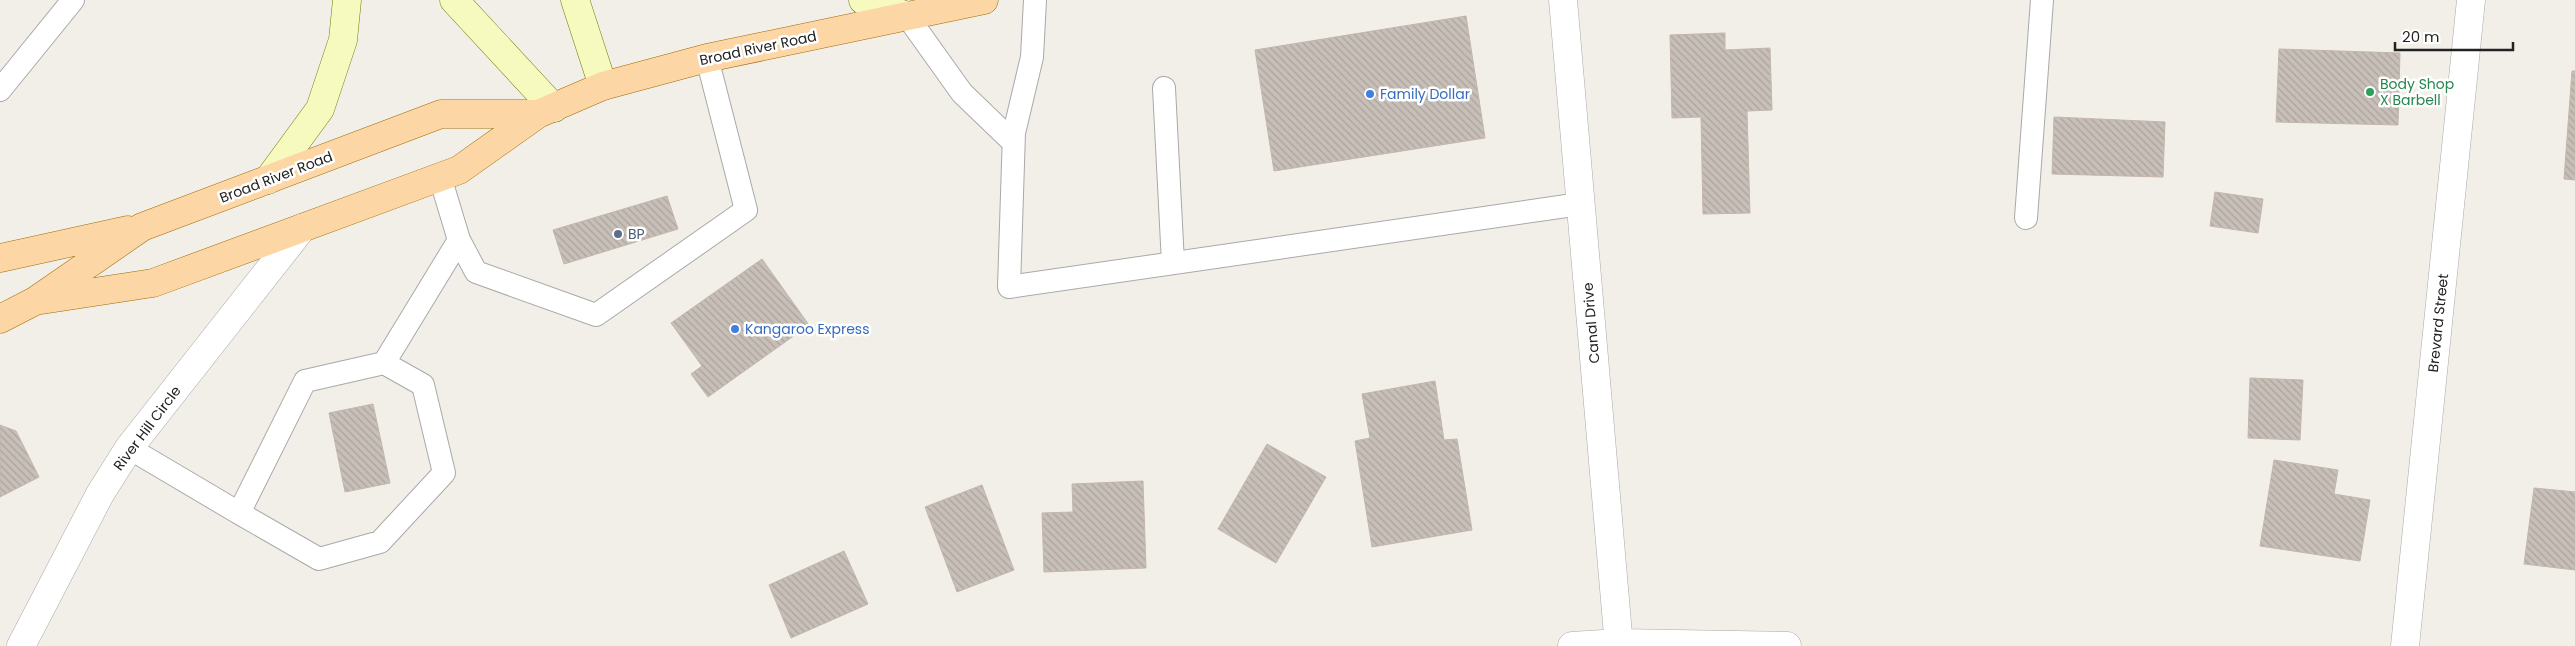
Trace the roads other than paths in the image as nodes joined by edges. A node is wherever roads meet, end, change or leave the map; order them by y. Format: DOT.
graph roads {
  1 [pos="73,0"];
  2 [pos="347,0"];
  3 [pos="454,0"];
  4 [pos="575,0"];
  5 [pos="863,0"];
  6 [pos="984,0"];
  7 [pos="1035,0"];
  8 [pos="1563,0"];
  9 [pos="2042,0"];
  10 [pos="2471,0"];
  11 [pos="907,16"];
  12 [pos="707,58"];
  13 [pos="604,86"];
  14 [pos="1164,88"];
  15 [pos="0,90"];
  16 [pos="546,111"];
  17 [pos="1013,138"];
  18 [pos="440,177"];
  19 [pos="268,180"];
  20 [pos="1580,204"];
  21 [pos="2026,218"];
  22 [pos="142,227"];
  23 [pos="302,228"];
  24 [pos="458,240"];
  25 [pos="0,258"];
  26 [pos="1173,263"];
  27 [pos="35,301"];
  28 [pos="0,318"];
  29 [pos="384,364"];
  30 [pos="129,448"];
  31 [pos="239,513"];
  32 [pos="1619,644"];
  33 [pos="21,646"];
  34 [pos="1572,646"];
  35 [pos="1787,646"];
  36 [pos="2405,646"];
  1 -- 15 [label="lane"];
  2 -- 19 [label="main road"];
  3 -- 16 [label="main road"];
  4 -- 13 [label="main road"];
  5 -- 11 [label="main road"];
  6 -- 11 [label="main road, Broad River Road"];
  7 -- 17 [label="lane"];
  8 -- 20 [label="street, Canal Drive"];
  9 -- 21 [label="lane"];
  10 -- 36 [label="street, Brevard Street"];
  11 -- 12 [label="main road, Broad River Road"];
  11 -- 17 [label="lane"];
  12 -- 13 [label="main road, Broad River Road"];
  12 -- 24 [label="lane"];
  13 -- 16 [label="main road, Broad River Road"];
  14 -- 26 [label="lane"];
  16 -- 18 [label="main road, Broad River Road"];
  16 -- 19 [label="main road, Broad River Road"];
  17 -- 26 [label="lane"];
  18 -- 23 [label="main road, Broad River Road"];
  18 -- 24 [label="lane"];
  19 -- 22 [label="main road, Broad River Road"];
  20 -- 26 [label="lane"];
  20 -- 32 [label="street, Canal Drive"];
  22 -- 25 [label="main road"];
  22 -- 27 [label="main road, Broad River Road"];
  23 -- 27 [label="main road, Broad River Road"];
  23 -- 30 [label="street, River Hill Circle"];
  24 -- 29 [label="lane"];
  27 -- 28 [label="main road, Broad River Road"];
  29 -- 31 [label="lane"];
  29 -- 31 [label="lane"];
  30 -- 31 [label="lane"];
  30 -- 33 [label="street, River Hill Circle"];
  32 -- 34 [label="street"];
  32 -- 35 [label="street"];
}
